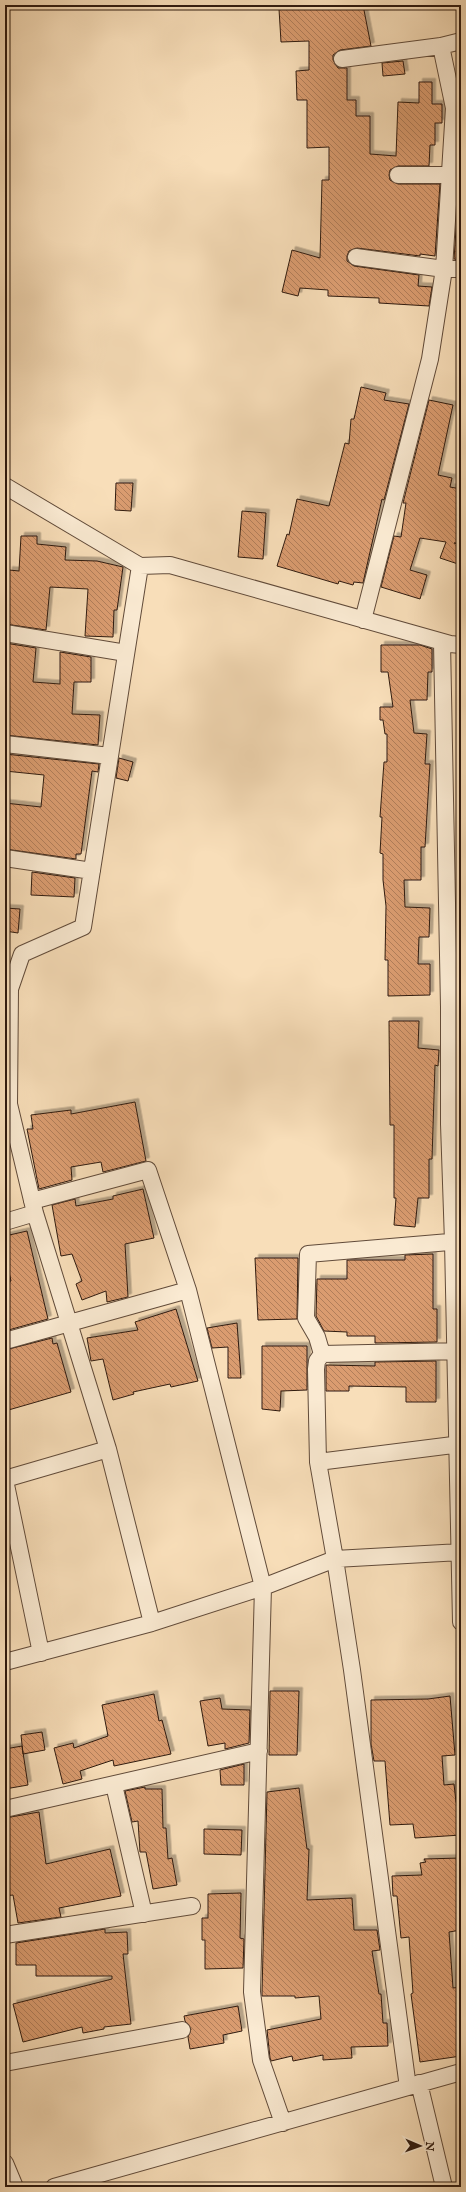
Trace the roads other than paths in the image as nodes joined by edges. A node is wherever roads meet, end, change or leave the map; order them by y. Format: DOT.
graph roads {
  1 [pos="461,41"];
  2 [pos="440,46"];
  3 [pos="342,59"];
  4 [pos="398,175"];
  5 [pos="451,175"];
  6 [pos="356,258"];
  7 [pos="444,269"];
  8 [pos="461,269"];
  9 [pos="5,486"];
  10 [pos="140,566"];
  11 [pos="363,620"];
  12 [pos="5,633"];
  13 [pos="442,642"];
  14 [pos="461,645"];
  15 [pos="126,653"];
  16 [pos="5,744"];
  17 [pos="110,756"];
  18 [pos="5,858"];
  19 [pos="92,871"];
  20 [pos="454,883"];
  21 [pos="455,1007"];
  22 [pos="7,1104"];
  23 [pos="455,1123"];
  24 [pos="34,1207"];
  25 [pos="5,1222"];
  26 [pos="457,1242"];
  27 [pos="188,1290"];
  28 [pos="69,1323"];
  29 [pos="5,1341"];
  30 [pos="458,1351"];
  31 [pos="322,1354"];
  32 [pos="459,1444"];
  33 [pos="108,1449"];
  34 [pos="318,1462"];
  35 [pos="5,1480"];
  36 [pos="460,1552"];
  37 [pos="335,1559"];
  38 [pos="263,1588"];
  39 [pos="461,1622"];
  40 [pos="152,1623"];
  41 [pos="41,1653"];
  42 [pos="5,1662"];
  43 [pos="259,1752"];
  44 [pos="114,1784"];
  45 [pos="5,1809"];
  46 [pos="192,1906"];
  47 [pos="144,1914"];
  48 [pos="5,1935"];
  49 [pos="182,2030"];
  50 [pos="5,2063"];
  51 [pos="461,2065"];
  52 [pos="461,2072"];
  53 [pos="413,2082"];
  54 [pos="283,2123"];
  55 [pos="5,2163"];
  56 [pos="15,2187"];
  57 [pos="54,2187"];
  58 [pos="444,2187"];
  1 -- 2 [label="street"];
  2 -- 3 [label="street"];
  2 -- 5 [label="street"];
  4 -- 5 [label="street"];
  5 -- 7 [label="street"];
  6 -- 7 [label="street"];
  7 -- 8 [label="street"];
  7 -- 11 [label="street"];
  9 -- 10 [label="street"];
  10 -- 11 [label="street"];
  10 -- 15 [label="street"];
  11 -- 13 [label="street"];
  12 -- 15 [label="street"];
  13 -- 14 [label="street"];
  13 -- 20 [label="street"];
  15 -- 17 [label="street"];
  16 -- 17 [label="street"];
  17 -- 19 [label="street"];
  18 -- 19 [label="street"];
  19 -- 22 [label="street"];
  20 -- 21 [label="street"];
  21 -- 23 [label="street"];
  22 -- 24 [label="street"];
  23 -- 26 [label="street"];
  24 -- 25 [label="street"];
  24 -- 27 [label="street"];
  24 -- 28 [label="street"];
  26 -- 30 [label="street"];
  26 -- 31 [label="street"];
  27 -- 28 [label="street"];
  27 -- 38 [label="street"];
  28 -- 29 [label="street"];
  28 -- 33 [label="street"];
  30 -- 31 [label="street"];
  30 -- 32 [label="street"];
  31 -- 34 [label="street"];
  32 -- 34 [label="street"];
  32 -- 36 [label="street"];
  33 -- 35 [label="street"];
  33 -- 40 [label="street"];
  34 -- 37 [label="street"];
  35 -- 41 [label="street"];
  36 -- 37 [label="street"];
  36 -- 39 [label="street"];
  37 -- 38 [label="street"];
  37 -- 53 [label="street"];
  38 -- 40 [label="street"];
  38 -- 43 [label="street"];
  40 -- 41 [label="street"];
  41 -- 42 [label="street"];
  43 -- 44 [label="street"];
  43 -- 54 [label="street"];
  44 -- 45 [label="street"];
  44 -- 47 [label="street"];
  46 -- 47 [label="street"];
  47 -- 48 [label="street"];
  49 -- 50 [label="street"];
  51 -- 53 [label="street"];
  52 -- 53 [label="street"];
  53 -- 54 [label="street"];
  53 -- 58 [label="street"];
  54 -- 57 [label="street"];
  55 -- 56 [label="street"];
}
